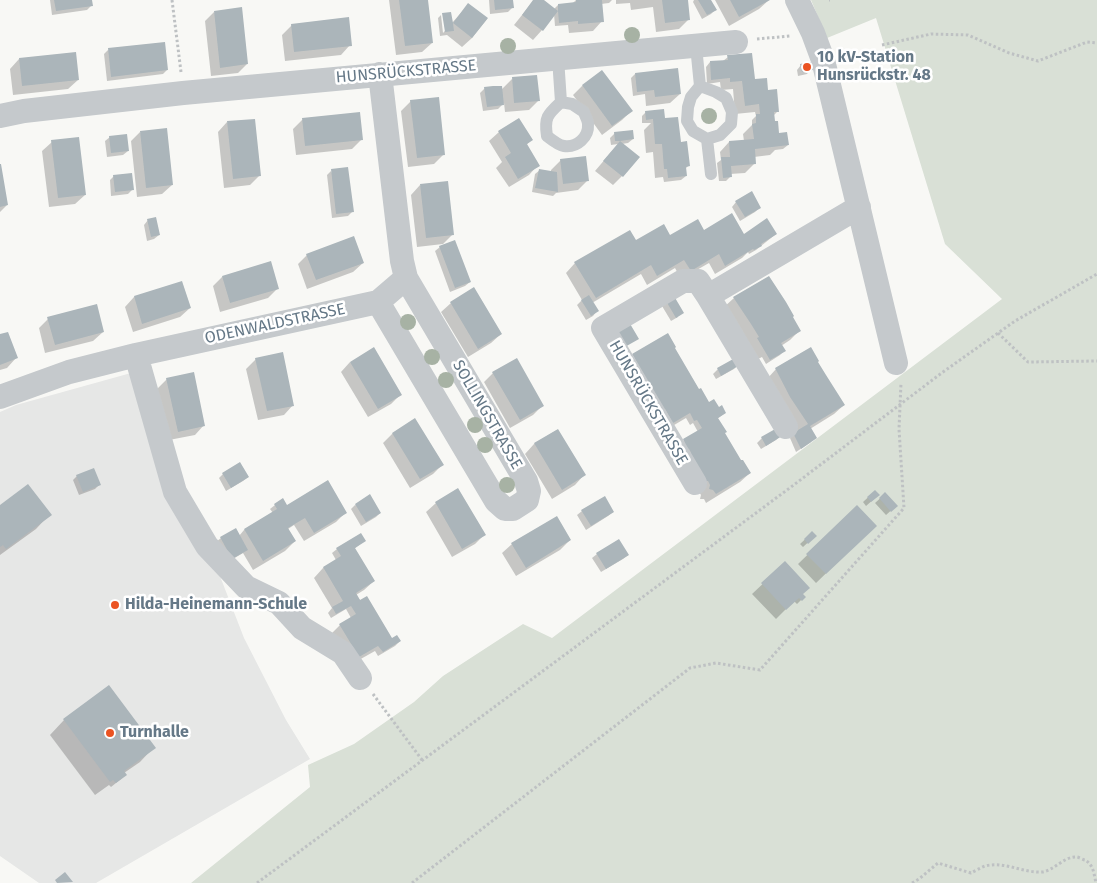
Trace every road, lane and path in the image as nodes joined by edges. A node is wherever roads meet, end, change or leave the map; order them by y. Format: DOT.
graph roads {
  1 [pos="172,0"];
  2 [pos="797,0"];
  3 [pos="813,33"];
  4 [pos="736,42"];
  5 [pos="1097,42"];
  6 [pos="882,45"];
  7 [pos="696,46"];
  8 [pos="558,58"];
  9 [pos="380,74"];
  10 [pos="700,86"];
  11 [pos="183,93"];
  12 [pos="562,102"];
  13 [pos="0,116"];
  14 [pos="707,139"];
  15 [pos="711,174"];
  16 [pos="860,207"];
  17 [pos="1097,274"];
  18 [pos="406,278"];
  19 [pos="708,296"];
  20 [pos="378,302"];
  21 [pos="998,332"];
  22 [pos="136,355"];
  23 [pos="1097,361"];
  24 [pos="896,363"];
  25 [pos="0,397"];
  26 [pos="900,404"];
  27 [pos="786,427"];
  28 [pos="694,483"];
  29 [pos="360,678"];
  30 [pos="422,760"];
  31 [pos="257,883"];
  32 [pos="412,883"];
  33 [pos="912,883"];
  34 [pos="1096,883"];
  1 -- 11 [label="path"];
  2 -- 3 [label="street"];
  3 -- 4 [label="path"];
  3 -- 16 [label="street"];
  4 -- 7 [label="street, HUNSRÜCKSTRASSE"];
  5 -- 6 [label="path"];
  7 -- 8 [label="street, HUNSRÜCKSTRASSE"];
  7 -- 10 [label="lane"];
  8 -- 9 [label="street, HUNSRÜCKSTRASSE"];
  8 -- 12 [label="lane"];
  9 -- 11 [label="street, HUNSRÜCKSTRASSE"];
  9 -- 18 [label="street, SOLLINGSTRASSE"];
  10 -- 14 [label="lane"];
  10 -- 14 [label="lane"];
  11 -- 13 [label="street, HUNSRÜCKSTRASSE"];
  14 -- 15 [label="lane"];
  16 -- 19 [label="street"];
  16 -- 24 [label="street"];
  17 -- 21 [label="path"];
  18 -- 20 [label="street, ODENWALDSTRASSE"];
  18 -- 20 [label="street, SOLLINGSTRASSE"];
  19 -- 27 [label="street, HUNSRÜCKSTRASSE"];
  19 -- 28 [label="street, HUNSRÜCKSTRASSE"];
  20 -- 22 [label="street, ODENWALDSTRASSE"];
  21 -- 23 [label="path"];
  21 -- 26 [label="path"];
  22 -- 25 [label="street, ODENWALDSTRASSE"];
  22 -- 29 [label="street"];
  26 -- 30 [label="path"];
  26 -- 32 [label="path"];
  29 -- 30 [label="path"];
  30 -- 31 [label="path"];
  33 -- 34 [label="path"];
}
